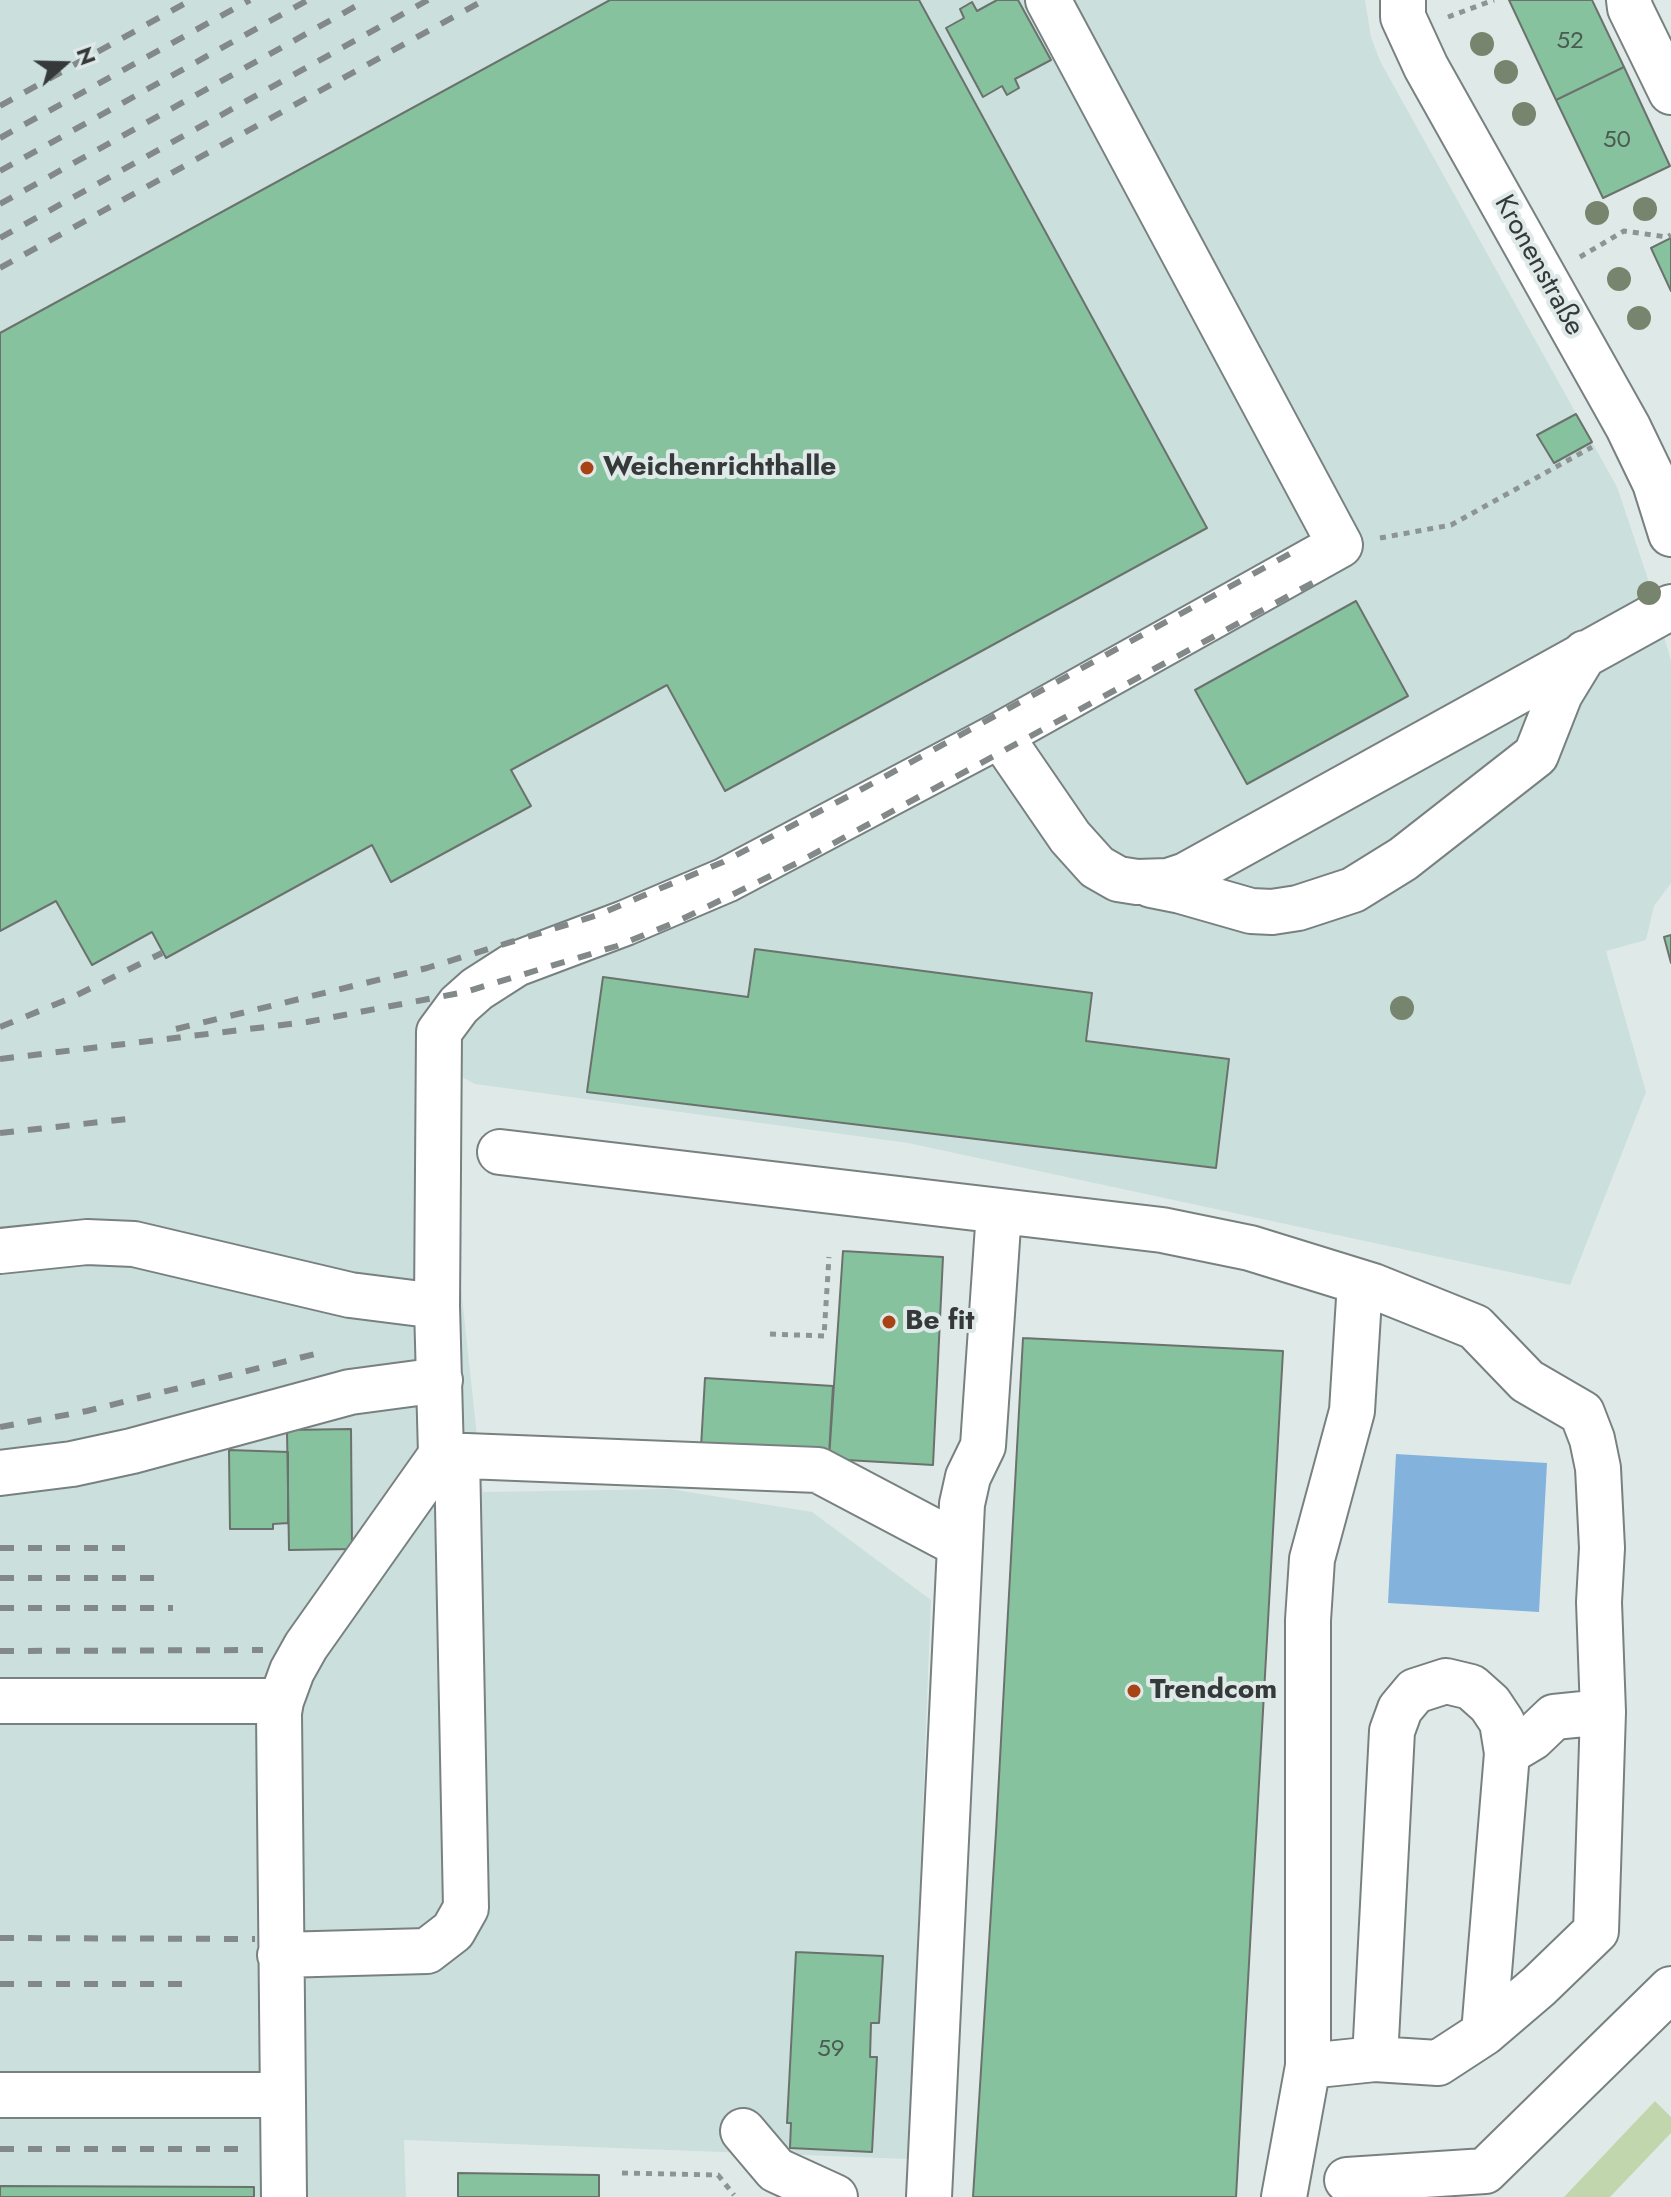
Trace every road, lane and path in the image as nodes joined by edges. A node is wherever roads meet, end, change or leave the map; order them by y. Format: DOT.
graph roads {
  1 [pos="1048,0"];
  2 [pos="1403,0"];
  3 [pos="1629,0"];
  4 [pos="1671,92"];
  5 [pos="1671,235"];
  6 [pos="1601,245"];
  7 [pos="1553,469"];
  8 [pos="1671,534"];
  9 [pos="1340,545"];
  10 [pos="1671,607"];
  11 [pos="1586,652"];
  12 [pos="1000,735"];
  13 [pos="1137,882"];
  14 [pos="500,1152"];
  15 [pos="999,1211"];
  16 [pos="0,1251"];
  17 [pos="829,1257"];
  18 [pos="1360,1282"];
  19 [pos="437,1306"];
  20 [pos="770,1334"];
  21 [pos="440,1380"];
  22 [pos="449,1455"];
  23 [pos="0,1473"];
  24 [pos="960,1545"];
  25 [pos="0,1701"];
  26 [pos="281,1701"];
  27 [pos="1603,1712"];
  28 [pos="1507,1753"];
  29 [pos="280,1955"];
  30 [pos="1671,1989"];
  31 [pos="1484,2033"];
  32 [pos="1375,2059"];
  33 [pos="1308,2066"];
  34 [pos="0,2095"];
  35 [pos="283,2095"];
  36 [pos="743,2131"];
  37 [pos="622,2173"];
  38 [pos="1347,2180"];
  39 [pos="734,2195"];
  40 [pos="284,2197"];
  41 [pos="835,2197"];
  42 [pos="929,2197"];
  43 [pos="1284,2197"];
  1 -- 9 [label="street"];
  2 -- 8 [label="street, Kronenstraße"];
  3 -- 4 [label="street"];
  5 -- 6 [label="path"];
  7 -- 9 [label="path"];
  9 -- 12 [label="street"];
  10 -- 11 [label="street"];
  11 -- 13 [label="street"];
  11 -- 13 [label="street"];
  12 -- 13 [label="street"];
  12 -- 19 [label="street"];
  14 -- 15 [label="street"];
  15 -- 18 [label="street"];
  15 -- 24 [label="street"];
  16 -- 19 [label="street"];
  17 -- 20 [label="path"];
  18 -- 27 [label="street"];
  18 -- 33 [label="street"];
  19 -- 21 [label="street"];
  21 -- 22 [label="street"];
  21 -- 23 [label="street"];
  22 -- 24 [label="street"];
  22 -- 26 [label="street"];
  22 -- 29 [label="street"];
  24 -- 42 [label="street"];
  25 -- 26 [label="street"];
  26 -- 29 [label="street"];
  27 -- 28 [label="street"];
  27 -- 31 [label="street"];
  28 -- 31 [label="street"];
  28 -- 32 [label="street"];
  29 -- 35 [label="street"];
  30 -- 38 [label="street"];
  31 -- 32 [label="street"];
  32 -- 33 [label="street"];
  33 -- 43 [label="street"];
  34 -- 35 [label="street"];
  35 -- 40 [label="street"];
  36 -- 41 [label="street"];
  37 -- 39 [label="path"];
}
